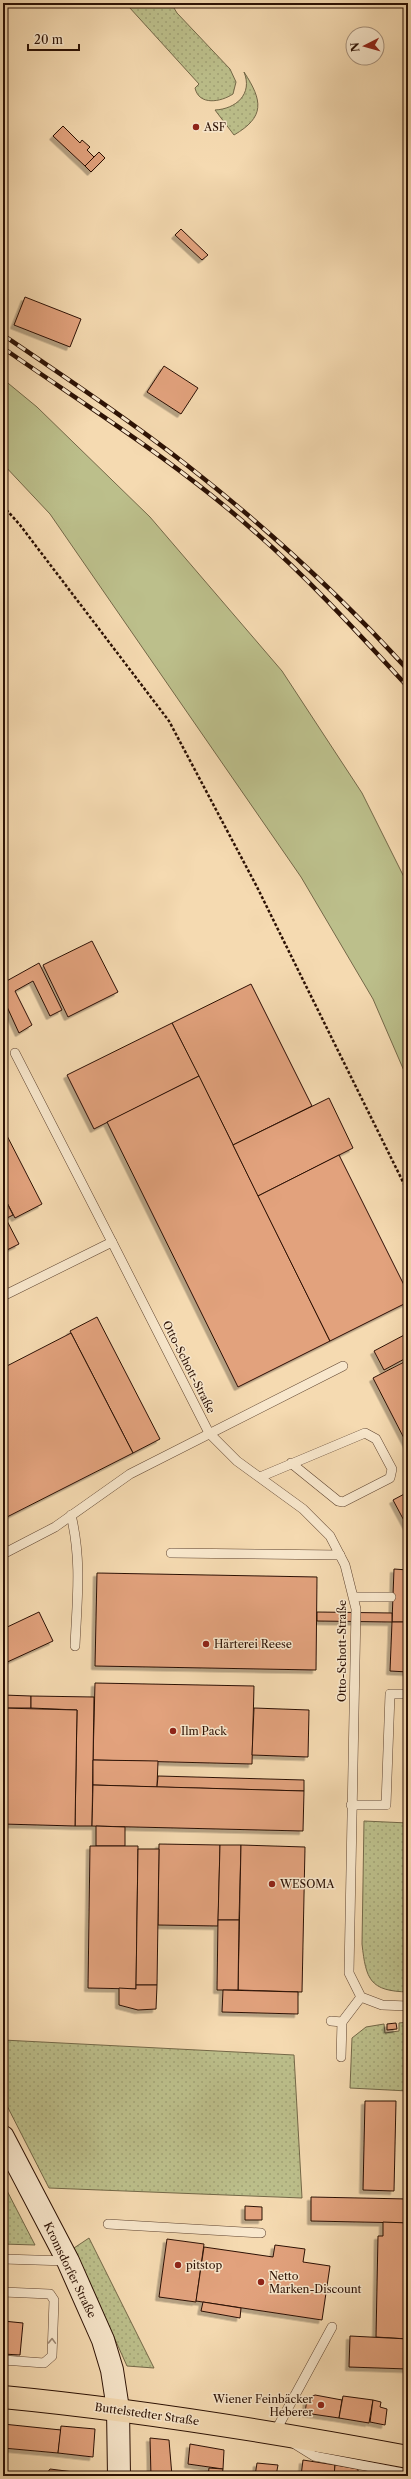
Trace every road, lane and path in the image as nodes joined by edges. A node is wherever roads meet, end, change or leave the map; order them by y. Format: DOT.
graph roads {
  1 [pos="3,506"];
  2 [pos="15,1053"];
  3 [pos="408,1192"];
  4 [pos="112,1242"];
  5 [pos="3,1296"];
  6 [pos="343,1366"];
  7 [pos="208,1433"];
  8 [pos="292,1463"];
  9 [pos="260,1477"];
  10 [pos="71,1515"];
  11 [pos="171,1553"];
  12 [pos="3,1554"];
  13 [pos="340,1555"];
  14 [pos="355,1597"];
  15 [pos="390,1597"];
  16 [pos="75,1646"];
  17 [pos="408,1694"];
  18 [pos="351,1805"];
  19 [pos="360,1997"];
  20 [pos="408,2006"];
  21 [pos="331,2021"];
  22 [pos="342,2022"];
  23 [pos="341,2057"];
  24 [pos="3,2137"];
  25 [pos="108,2224"];
  26 [pos="261,2233"];
  27 [pos="3,2259"];
  28 [pos="68,2261"];
  29 [pos="3,2292"];
  30 [pos="332,2328"];
  31 [pos="3,2360"];
  32 [pos="3,2397"];
  33 [pos="118,2409"];
  34 [pos="274,2432"];
  35 [pos="408,2457"];
  36 [pos="408,2474"];
  37 [pos="119,2476"];
  1 -- 3 [label="path"];
  2 -- 4 [label="lane, Otto-Schott-Straße"];
  4 -- 5 [label="lane"];
  4 -- 7 [label="lane, Otto-Schott-Straße"];
  6 -- 7 [label="lane"];
  7 -- 9 [label="lane, Otto-Schott-Straße"];
  7 -- 10 [label="lane"];
  8 -- 8 [label="lane"];
  8 -- 9 [label="lane"];
  9 -- 13 [label="lane, Otto-Schott-Straße"];
  10 -- 12 [label="lane"];
  10 -- 16 [label="lane"];
  11 -- 13 [label="lane"];
  13 -- 14 [label="lane, Otto-Schott-Straße"];
  14 -- 15 [label="lane"];
  14 -- 18 [label="lane, Otto-Schott-Straße"];
  17 -- 18 [label="lane"];
  18 -- 19 [label="lane, Otto-Schott-Straße"];
  19 -- 20 [label="lane"];
  19 -- 22 [label="lane"];
  21 -- 22 [label="lane"];
  22 -- 23 [label="lane"];
  24 -- 28 [label="street, Kromsdorfer Straße"];
  25 -- 26 [label="lane"];
  27 -- 28 [label="lane"];
  28 -- 33 [label="street, Kromsdorfer Straße"];
  31 -- 29 [label="lane, one-way"];
  30 -- 34 [label="lane"];
  32 -- 33 [label="main road, Buttelstedter Straße"];
  33 -- 34 [label="main road, Buttelstedter Straße"];
  33 -- 37 [label="street, Kromsdorfer Straße"];
  34 -- 35 [label="main road, Buttelstedter Straße"];
  34 -- 36 [label="lane"];
}
